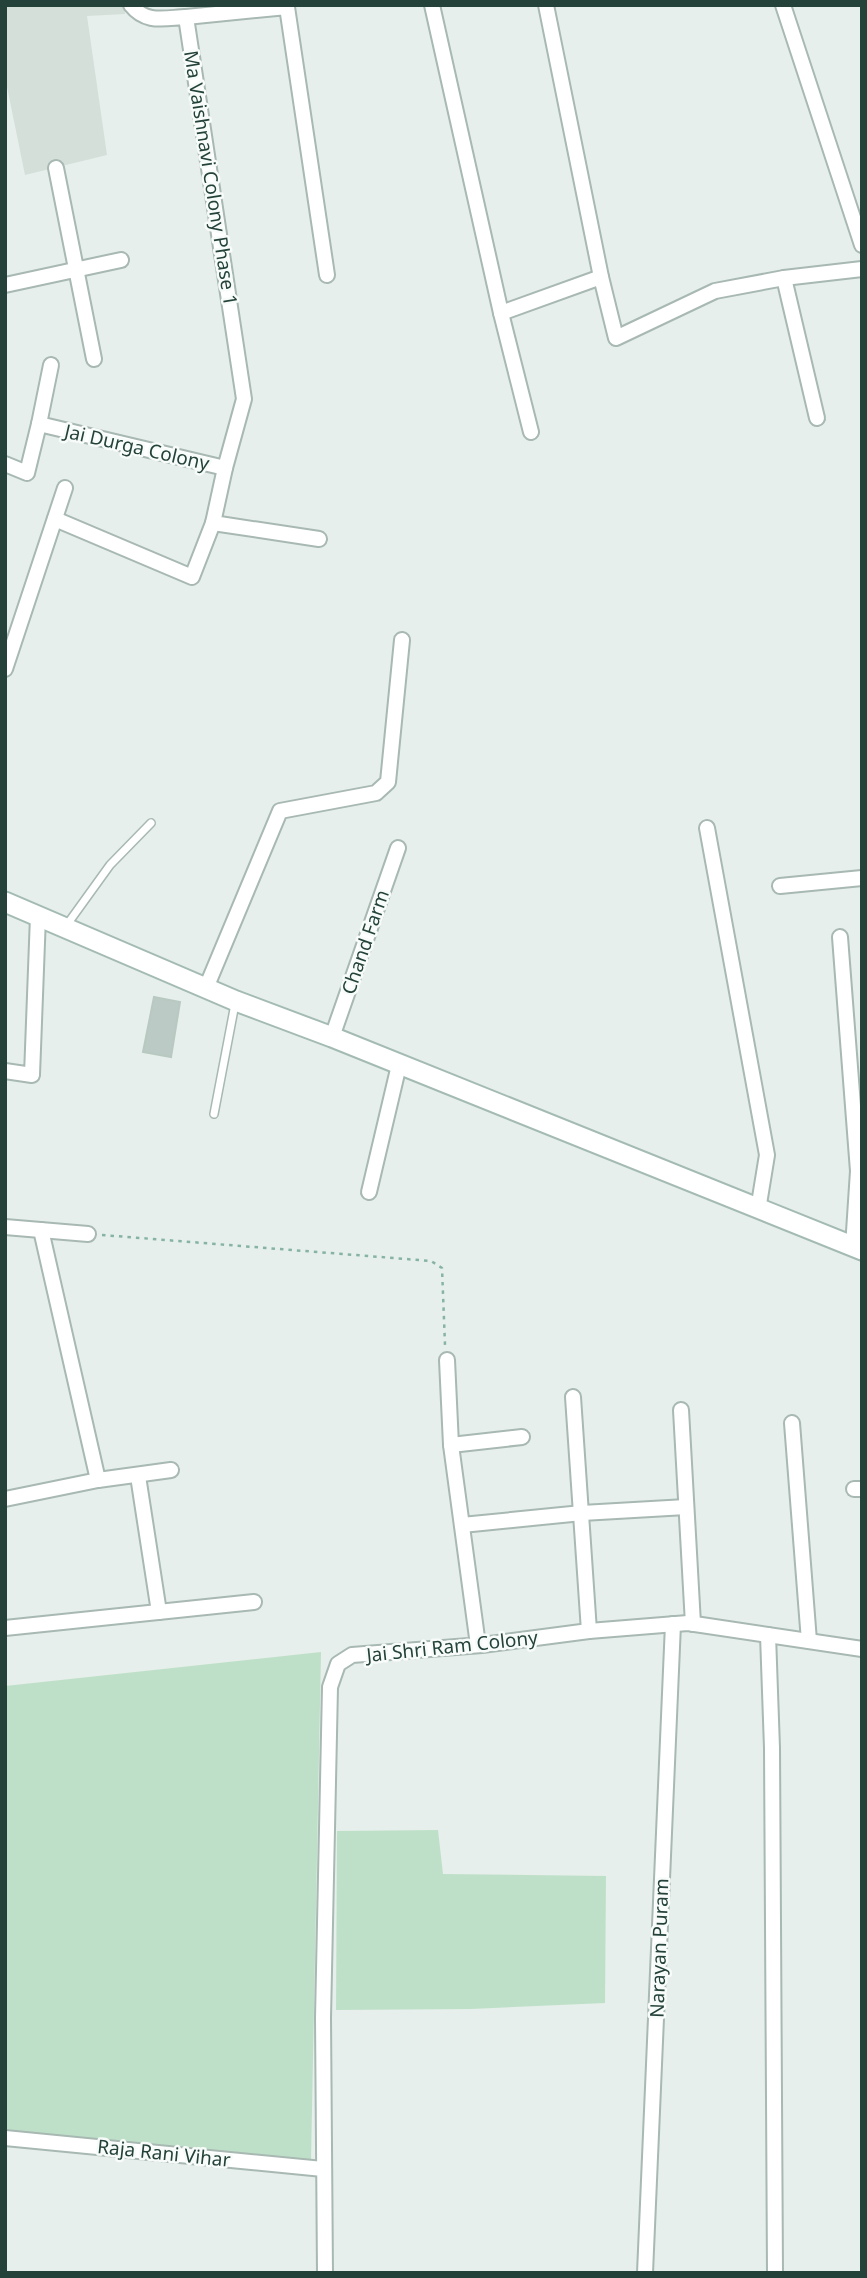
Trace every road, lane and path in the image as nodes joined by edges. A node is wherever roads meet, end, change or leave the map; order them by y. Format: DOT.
graph roads {
  1 [pos="131,5"];
  2 [pos="432,5"];
  3 [pos="546,5"];
  4 [pos="783,5"];
  5 [pos="186,17"];
  6 [pos="55,168"];
  7 [pos="862,245"];
  8 [pos="121,260"];
  9 [pos="862,269"];
  10 [pos="76,270"];
  11 [pos="327,275"];
  12 [pos="601,278"];
  13 [pos="784,278"];
  14 [pos="5,285"];
  15 [pos="501,313"];
  16 [pos="94,359"];
  17 [pos="51,365"];
  18 [pos="817,418"];
  19 [pos="39,424"];
  20 [pos="531,432"];
  21 [pos="5,464"];
  22 [pos="225,468"];
  23 [pos="65,488"];
  24 [pos="55,519"];
  25 [pos="213,523"];
  26 [pos="318,539"];
  27 [pos="402,640"];
  28 [pos="5,669"];
  29 [pos="151,823"];
  30 [pos="707,828"];
  31 [pos="398,848"];
  32 [pos="862,878"];
  33 [pos="780,886"];
  34 [pos="5,902"];
  35 [pos="38,916"];
  36 [pos="66,927"];
  37 [pos="840,937"];
  38 [pos="206,988"];
  39 [pos="236,1001"];
  40 [pos="332,1037"];
  41 [pos="399,1065"];
  42 [pos="5,1071"];
  43 [pos="214,1114"];
  44 [pos="369,1192"];
  45 [pos="758,1210"];
  46 [pos="5,1227"];
  47 [pos="41,1230"];
  48 [pos="88,1234"];
  49 [pos="858,1249"];
  50 [pos="446,1354"];
  51 [pos="573,1397"];
  52 [pos="681,1410"];
  53 [pos="792,1423"];
  54 [pos="522,1437"];
  55 [pos="451,1445"];
  56 [pos="171,1471"];
  57 [pos="138,1476"];
  58 [pos="98,1480"];
  59 [pos="5,1499"];
  60 [pos="686,1507"];
  61 [pos="582,1513"];
  62 [pos="462,1525"];
  63 [pos="254,1602"];
  64 [pos="159,1612"];
  65 [pos="673,1624"];
  66 [pos="693,1624"];
  67 [pos="5,1628"];
  68 [pos="589,1631"];
  69 [pos="768,1635"];
  70 [pos="809,1641"];
  71 [pos="478,1645"];
  72 [pos="862,1650"];
  73 [pos="5,2138"];
  74 [pos="323,2169"];
  75 [pos="325,2273"];
  76 [pos="645,2273"];
  77 [pos="775,2273"];
  1 -- 5 [label="street"];
  2 -- 15 [label="street"];
  3 -- 12 [label="street"];
  4 -- 7 [label="street"];
  5 -- 11 [label="street"];
  5 -- 22 [label="street, Ma Vaishnavi Colony Phase 1"];
  6 -- 10 [label="street"];
  8 -- 10 [label="street"];
  9 -- 13 [label="street"];
  10 -- 14 [label="street"];
  10 -- 16 [label="street"];
  12 -- 13 [label="street"];
  12 -- 15 [label="street"];
  13 -- 18 [label="street"];
  15 -- 20 [label="street"];
  17 -- 19 [label="street"];
  19 -- 21 [label="street, Jai Durga Colony"];
  19 -- 22 [label="street, Jai Durga Colony"];
  22 -- 25 [label="street"];
  23 -- 24 [label="street"];
  24 -- 25 [label="street"];
  24 -- 28 [label="street"];
  25 -- 26 [label="street"];
  27 -- 38 [label="street"];
  29 -- 36 [label="lane"];
  30 -- 45 [label="street"];
  31 -- 40 [label="street, Chand Farm"];
  32 -- 33 [label="street"];
  34 -- 35 [label="street"];
  35 -- 36 [label="street"];
  35 -- 42 [label="street"];
  36 -- 38 [label="street"];
  37 -- 49 [label="street"];
  38 -- 39 [label="street"];
  39 -- 40 [label="street"];
  39 -- 43 [label="lane"];
  40 -- 41 [label="street"];
  41 -- 44 [label="street"];
  41 -- 45 [label="street"];
  45 -- 49 [label="street"];
  46 -- 47 [label="street"];
  47 -- 48 [label="street"];
  47 -- 58 [label="street"];
  48 -- 50 [label="path"];
  50 -- 55 [label="street"];
  51 -- 61 [label="street"];
  52 -- 60 [label="street"];
  53 -- 70 [label="street"];
  54 -- 55 [label="street"];
  55 -- 62 [label="street"];
  56 -- 57 [label="street"];
  57 -- 58 [label="street"];
  57 -- 64 [label="street"];
  58 -- 59 [label="street"];
  60 -- 61 [label="street"];
  60 -- 66 [label="street"];
  61 -- 62 [label="street"];
  61 -- 68 [label="street"];
  62 -- 71 [label="street"];
  63 -- 64 [label="street"];
  64 -- 67 [label="street"];
  65 -- 66 [label="street, Jai Shri Ram Colony"];
  65 -- 68 [label="street, Jai Shri Ram Colony"];
  65 -- 76 [label="street, Narayan Puram"];
  66 -- 69 [label="street, Jai Shri Ram Colony"];
  68 -- 71 [label="street, Jai Shri Ram Colony"];
  69 -- 70 [label="street, Jai Shri Ram Colony"];
  69 -- 77 [label="street"];
  70 -- 72 [label="street, Jai Shri Ram Colony"];
  71 -- 74 [label="street, Jai Shri Ram Colony"];
  73 -- 74 [label="street, Raja Rani Vihar"];
  74 -- 75 [label="street, Jai Shri Ram Colony"];
}
